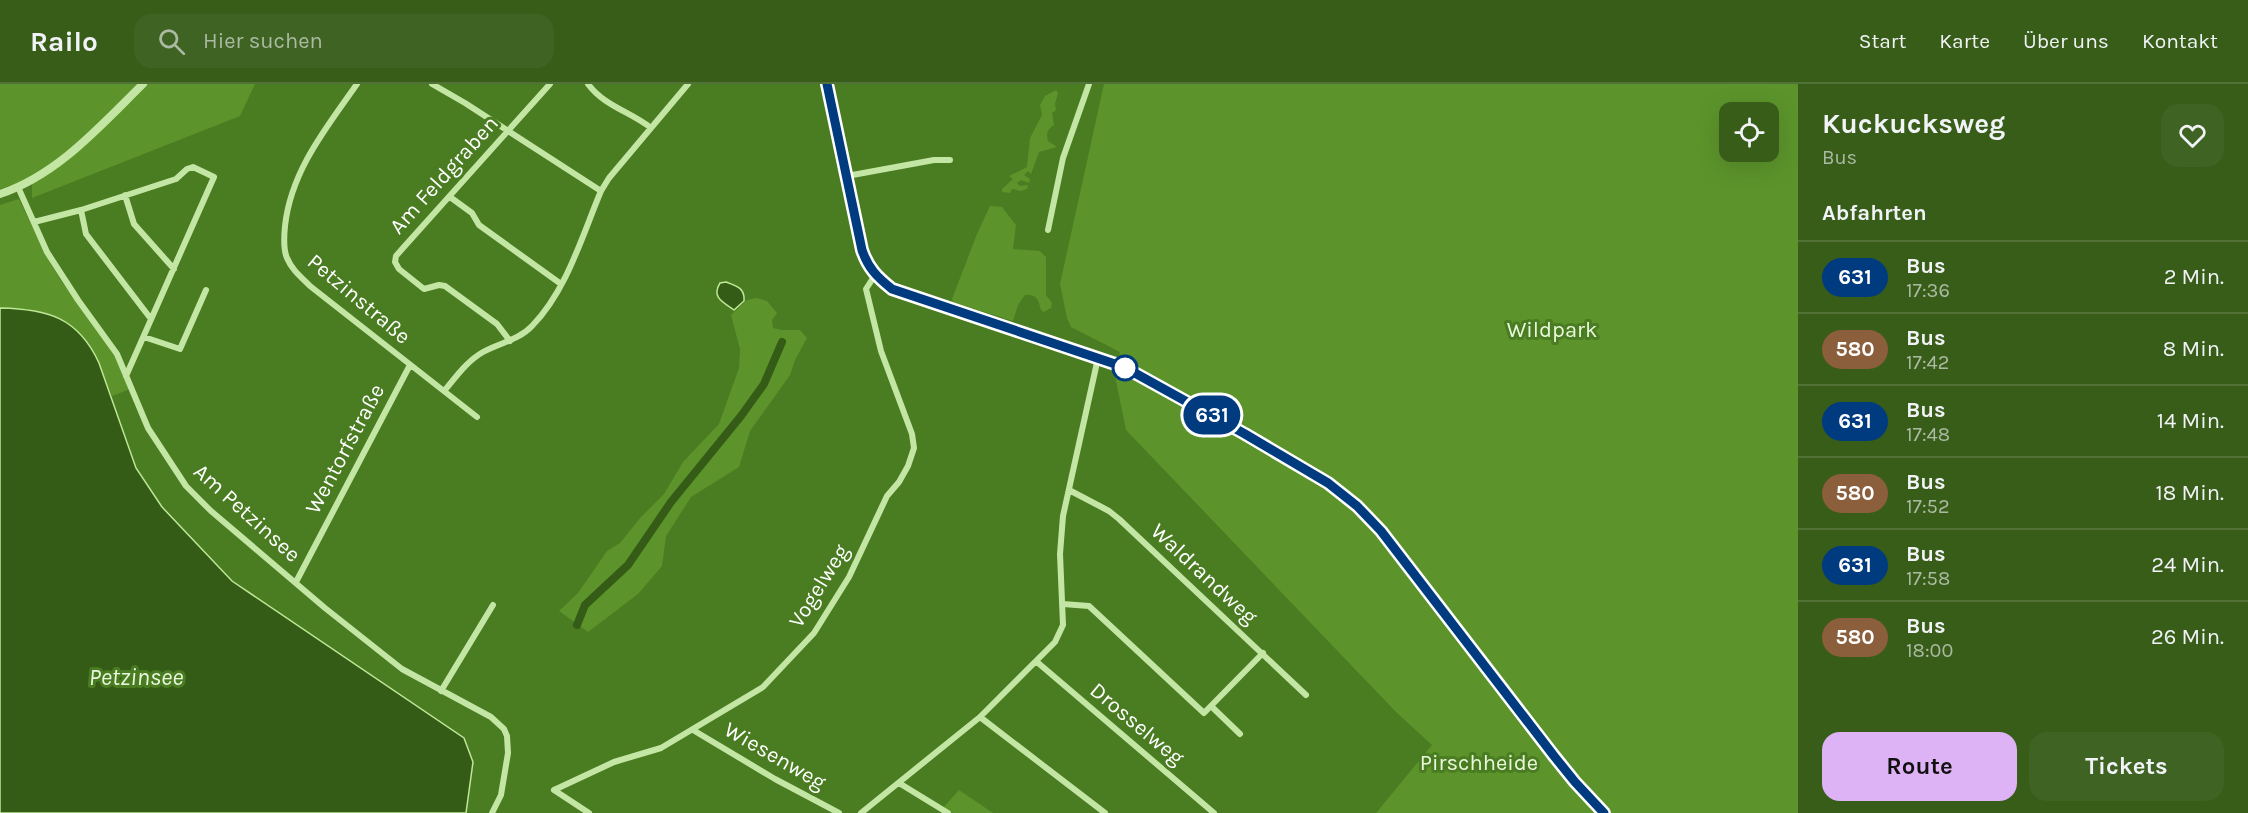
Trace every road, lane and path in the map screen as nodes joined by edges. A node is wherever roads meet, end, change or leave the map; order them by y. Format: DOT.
graph roads {
  1 [pos="144,84"];
  2 [pos="357,84"];
  3 [pos="432,84"];
  4 [pos="550,84"];
  5 [pos="588,84"];
  6 [pos="688,84"];
  7 [pos="827,84"];
  8 [pos="1089,84"];
  9 [pos="651,128"];
  10 [pos="509,130"];
  11 [pos="950,160"];
  12 [pos="847,176"];
  13 [pos="18,187"];
  14 [pos="601,190"];
  15 [pos="0,194"];
  16 [pos="125,195"];
  17 [pos="450,197"];
  18 [pos="81,210"];
  19 [pos="34,222"];
  20 [pos="1048,230"];
  21 [pos="174,269"];
  22 [pos="875,276"];
  23 [pos="561,284"];
  24 [pos="206,290"];
  25 [pos="151,319"];
  26 [pos="144,337"];
  27 [pos="510,341"];
  28 [pos="1098,357"];
  29 [pos="410,365"];
  30 [pos="126,376"];
  31 [pos="444,391"];
  32 [pos="477,417"];
  33 [pos="1069,490"];
  34 [pos="296,582"];
  35 [pos="1063,604"];
  36 [pos="493,605"];
  37 [pos="1263,653"];
  38 [pos="1036,662"];
  39 [pos="441,691"];
  40 [pos="1306,695"];
  41 [pos="1211,706"];
  42 [pos="980,717"];
  43 [pos="693,730"];
  44 [pos="1240,734"];
  45 [pos="899,783"];
  46 [pos="492,813"];
  47 [pos="589,813"];
  48 [pos="839,813"];
  49 [pos="861,813"];
  50 [pos="948,813"];
  51 [pos="1105,813"];
  52 [pos="1214,813"];
  53 [pos="1604,813"];
  1 -- 13 [label="street"];
  2 -- 29 [label="street, Petzinstraße"];
  3 -- 10 [label="street"];
  4 -- 10 [label="street, Am Feldgraben"];
  5 -- 9 [label="street"];
  6 -- 9 [label="street"];
  7 -- 12 [label="main road"];
  8 -- 20 [label="street"];
  9 -- 14 [label="street"];
  10 -- 14 [label="street"];
  10 -- 17 [label="street, Am Feldgraben"];
  11 -- 12 [label="street"];
  12 -- 22 [label="main road"];
  13 -- 15 [label="street"];
  13 -- 19 [label="street, Am Petzinsee"];
  14 -- 23 [label="street"];
  16 -- 18 [label="street"];
  16 -- 21 [label="street"];
  16 -- 21 [label="street"];
  17 -- 23 [label="street"];
  17 -- 27 [label="street, Am Feldgraben"];
  18 -- 19 [label="street"];
  18 -- 25 [label="street"];
  19 -- 30 [label="street, Am Petzinsee"];
  21 -- 25 [label="street"];
  22 -- 28 [label="main road"];
  22 -- 43 [label="street, Vogelweg"];
  23 -- 27 [label="street"];
  24 -- 26 [label="street"];
  25 -- 26 [label="street"];
  26 -- 30 [label="street"];
  27 -- 31 [label="street"];
  28 -- 33 [label="street"];
  28 -- 53 [label="main road"];
  29 -- 31 [label="street, Petzinstraße"];
  29 -- 34 [label="street, Wentorfstraße"];
  30 -- 34 [label="street, Am Petzinsee"];
  31 -- 32 [label="street, Petzinstraße"];
  33 -- 35 [label="street"];
  33 -- 37 [label="street, Waldrandweg"];
  34 -- 39 [label="street, Am Petzinsee"];
  35 -- 38 [label="street"];
  35 -- 41 [label="street"];
  36 -- 39 [label="street"];
  37 -- 40 [label="street, Waldrandweg"];
  37 -- 41 [label="street"];
  38 -- 42 [label="street"];
  38 -- 52 [label="street, Drosselweg"];
  39 -- 46 [label="street, Am Petzinsee"];
  41 -- 44 [label="street"];
  42 -- 45 [label="street"];
  42 -- 51 [label="street"];
  43 -- 47 [label="street, Vogelweg"];
  43 -- 48 [label="street, Wiesenweg"];
  45 -- 49 [label="street"];
  45 -- 50 [label="street"];
}
